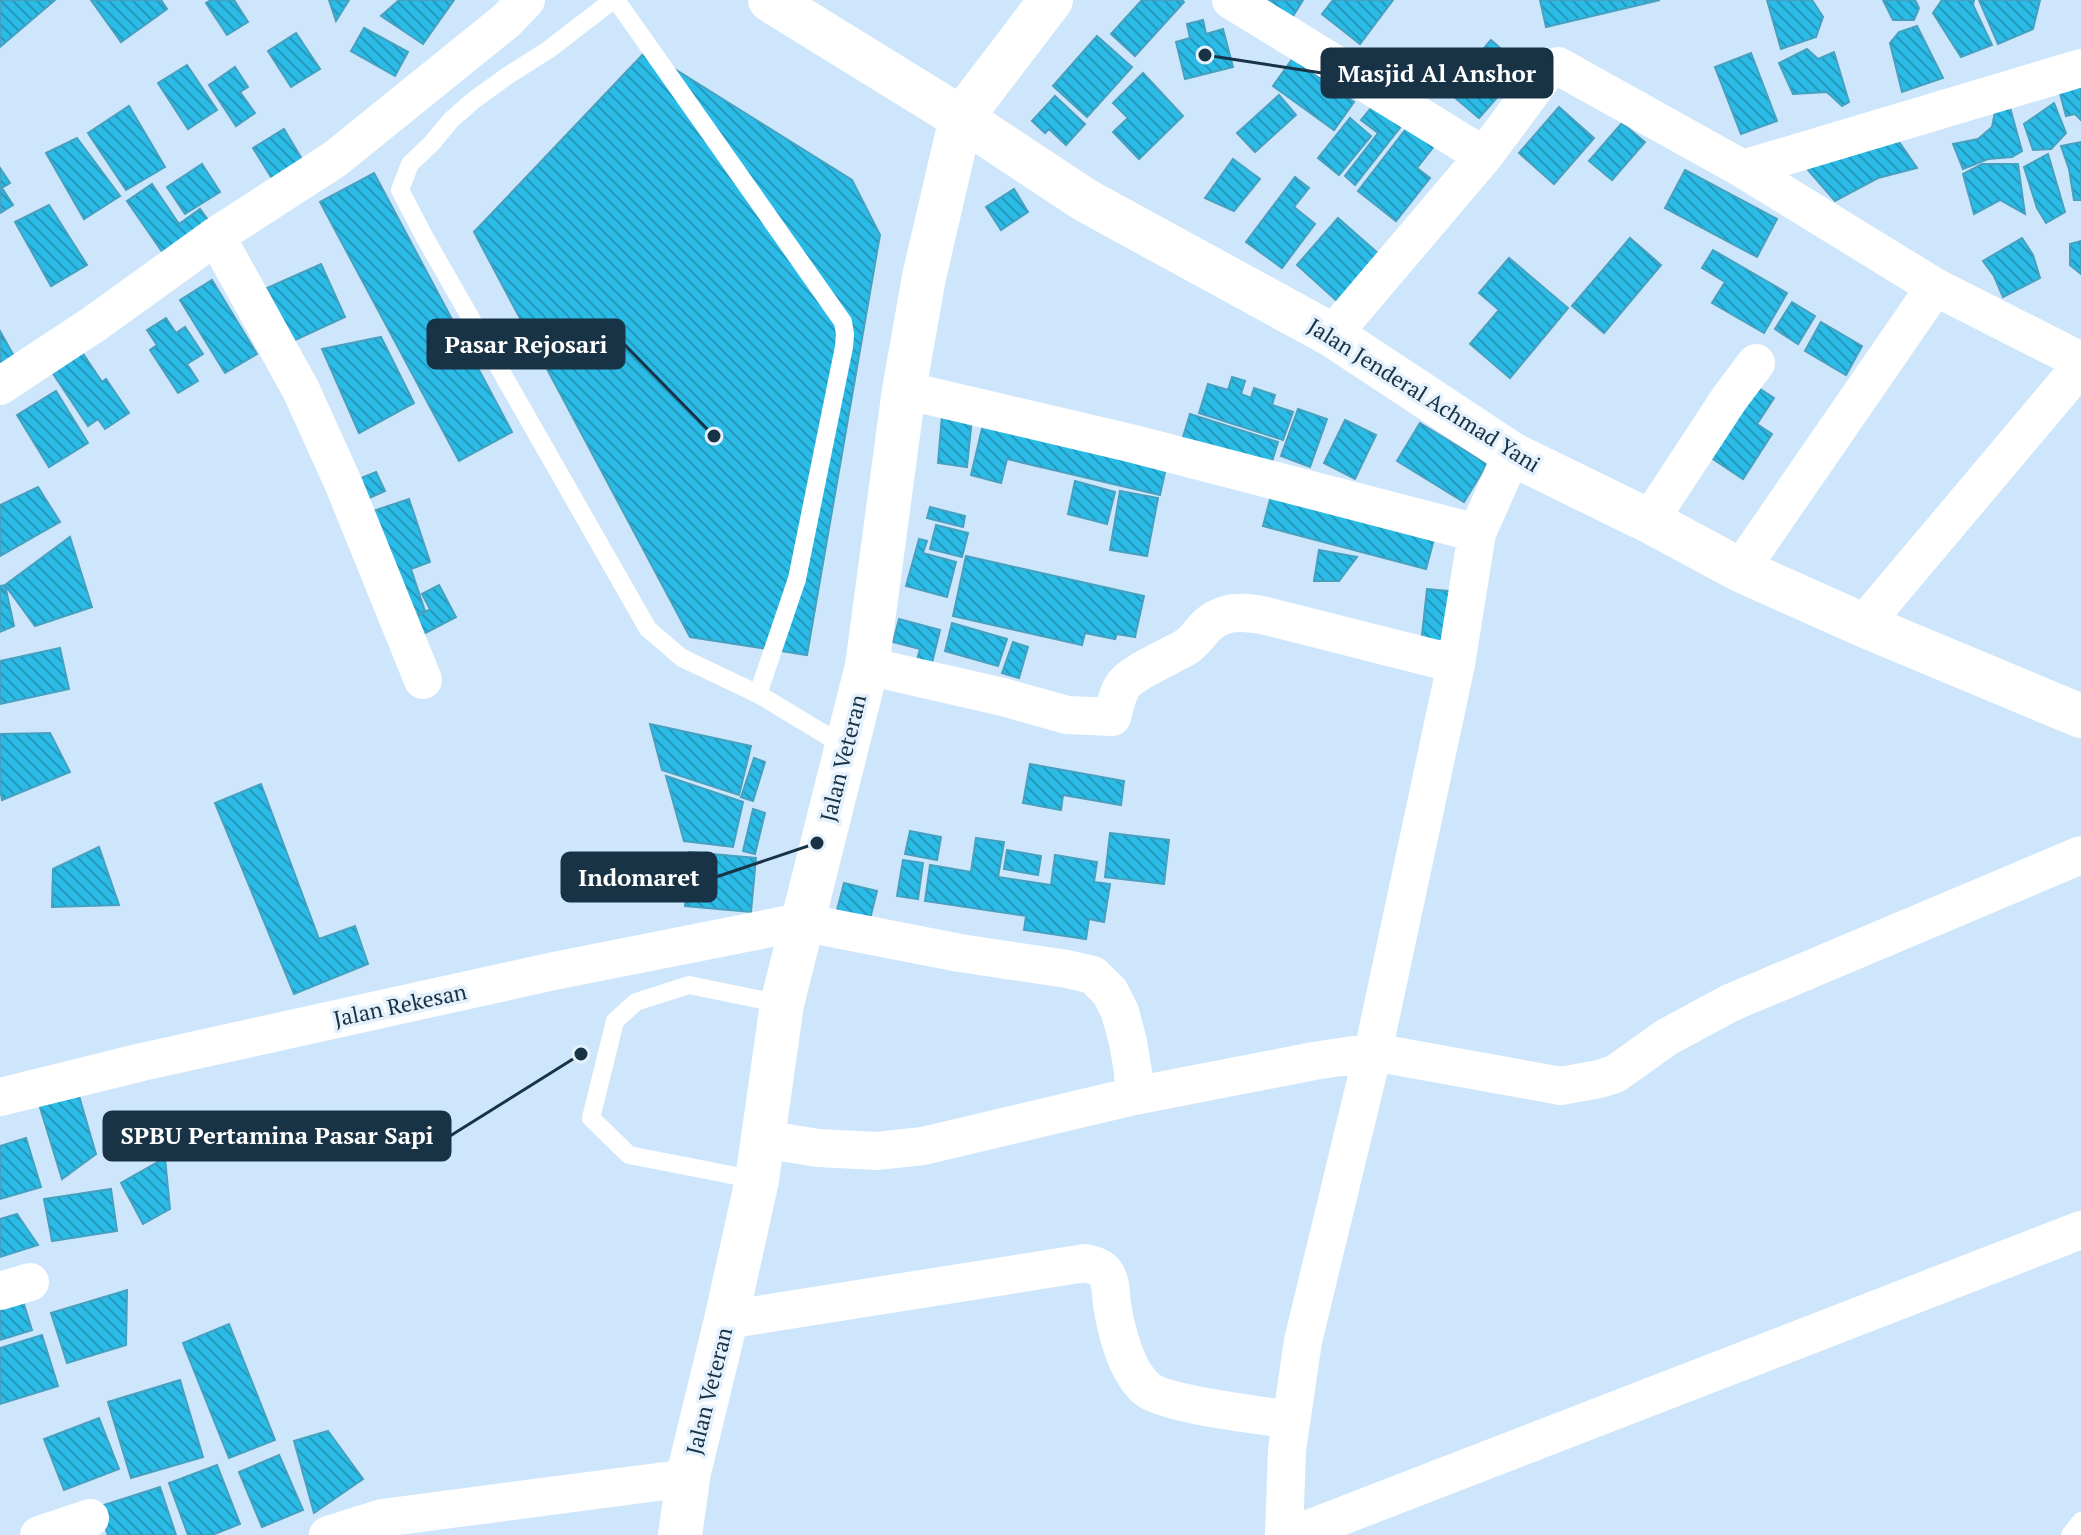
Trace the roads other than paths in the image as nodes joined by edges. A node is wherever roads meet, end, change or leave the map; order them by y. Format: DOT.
graph roads {
  1 [pos="526,0"];
  2 [pos="614,0"];
  3 [pos="770,0"];
  4 [pos="1051,0"];
  5 [pos="1231,0"];
  6 [pos="2081,68"];
  7 [pos="961,118"];
  8 [pos="1484,156"];
  9 [pos="1743,169"];
  10 [pos="216,236"];
  11 [pos="1935,287"];
  12 [pos="1332,335"];
  13 [pos="1756,363"];
  14 [pos="2081,363"];
  15 [pos="0,386"];
  16 [pos="904,390"];
  17 [pos="1512,454"];
  18 [pos="1649,521"];
  19 [pos="1477,533"];
  20 [pos="1740,570"];
  21 [pos="1863,625"];
  22 [pos="1456,664"];
  23 [pos="867,666"];
  24 [pos="423,680"];
  25 [pos="758,694"];
  26 [pos="2081,716"];
  27 [pos="846,747"];
  28 [pos="2081,855"];
  29 [pos="801,922"];
  30 [pos="782,1004"];
  31 [pos="1373,1052"];
  32 [pos="1134,1096"];
  33 [pos="0,1097"];
  34 [pos="760,1160"];
  35 [pos="2081,1230"];
  36 [pos="726,1320"];
  37 [pos="1291,1420"];
  38 [pos="688,1478"];
  39 [pos="90,1518"];
  40 [pos="2081,1521"];
  41 [pos="39,1535"];
  42 [pos="328,1535"];
  43 [pos="680,1535"];
  44 [pos="1284,1535"];
  45 [pos="1293,1535"];
  46 [pos="2070,1535"];
  1 -- 10 [label="street"];
  2 -- 25 [label="lane"];
  2 -- 25 [label="lane"];
  3 -- 7 [label="main road, Jalan Jenderal Achmad Yani"];
  4 -- 7 [label="main road"];
  5 -- 8 [label="street"];
  6 -- 9 [label="street"];
  7 -- 12 [label="main road, Jalan Jenderal Achmad Yani"];
  7 -- 16 [label="main road, Jalan Veteran"];
  8 -- 9 [label="street"];
  8 -- 12 [label="street"];
  9 -- 11 [label="street"];
  10 -- 15 [label="street"];
  10 -- 24 [label="street"];
  11 -- 14 [label="street"];
  11 -- 20 [label="street"];
  12 -- 17 [label="main road, Jalan Jenderal Achmad Yani"];
  13 -- 18 [label="street"];
  14 -- 21 [label="street"];
  16 -- 19 [label="street"];
  16 -- 23 [label="main road, Jalan Veteran"];
  17 -- 18 [label="main road, Jalan Jenderal Achmad Yani"];
  17 -- 19 [label="street"];
  18 -- 20 [label="main road, Jalan Jenderal Achmad Yani"];
  19 -- 22 [label="street"];
  20 -- 21 [label="main road, Jalan Jenderal Achmad Yani"];
  21 -- 26 [label="main road, Jalan Jenderal Achmad Yani"];
  22 -- 23 [label="street"];
  22 -- 31 [label="street"];
  23 -- 27 [label="main road, Jalan Veteran"];
  25 -- 27 [label="lane"];
  27 -- 29 [label="main road, Jalan Veteran"];
  28 -- 31 [label="street"];
  29 -- 30 [label="main road, Jalan Veteran"];
  29 -- 32 [label="street"];
  29 -- 33 [label="street, Jalan Rekesan"];
  30 -- 34 [label="main road, Jalan Veteran"];
  30 -- 34 [label="lane"];
  31 -- 32 [label="street"];
  31 -- 37 [label="street"];
  32 -- 34 [label="street"];
  34 -- 36 [label="main road, Jalan Veteran"];
  35 -- 45 [label="street"];
  36 -- 37 [label="street"];
  36 -- 38 [label="main road, Jalan Veteran"];
  37 -- 44 [label="street"];
  38 -- 42 [label="street"];
  38 -- 43 [label="main road, Jalan Veteran"];
  39 -- 41 [label="street"];
  40 -- 46 [label="lane"];
}
